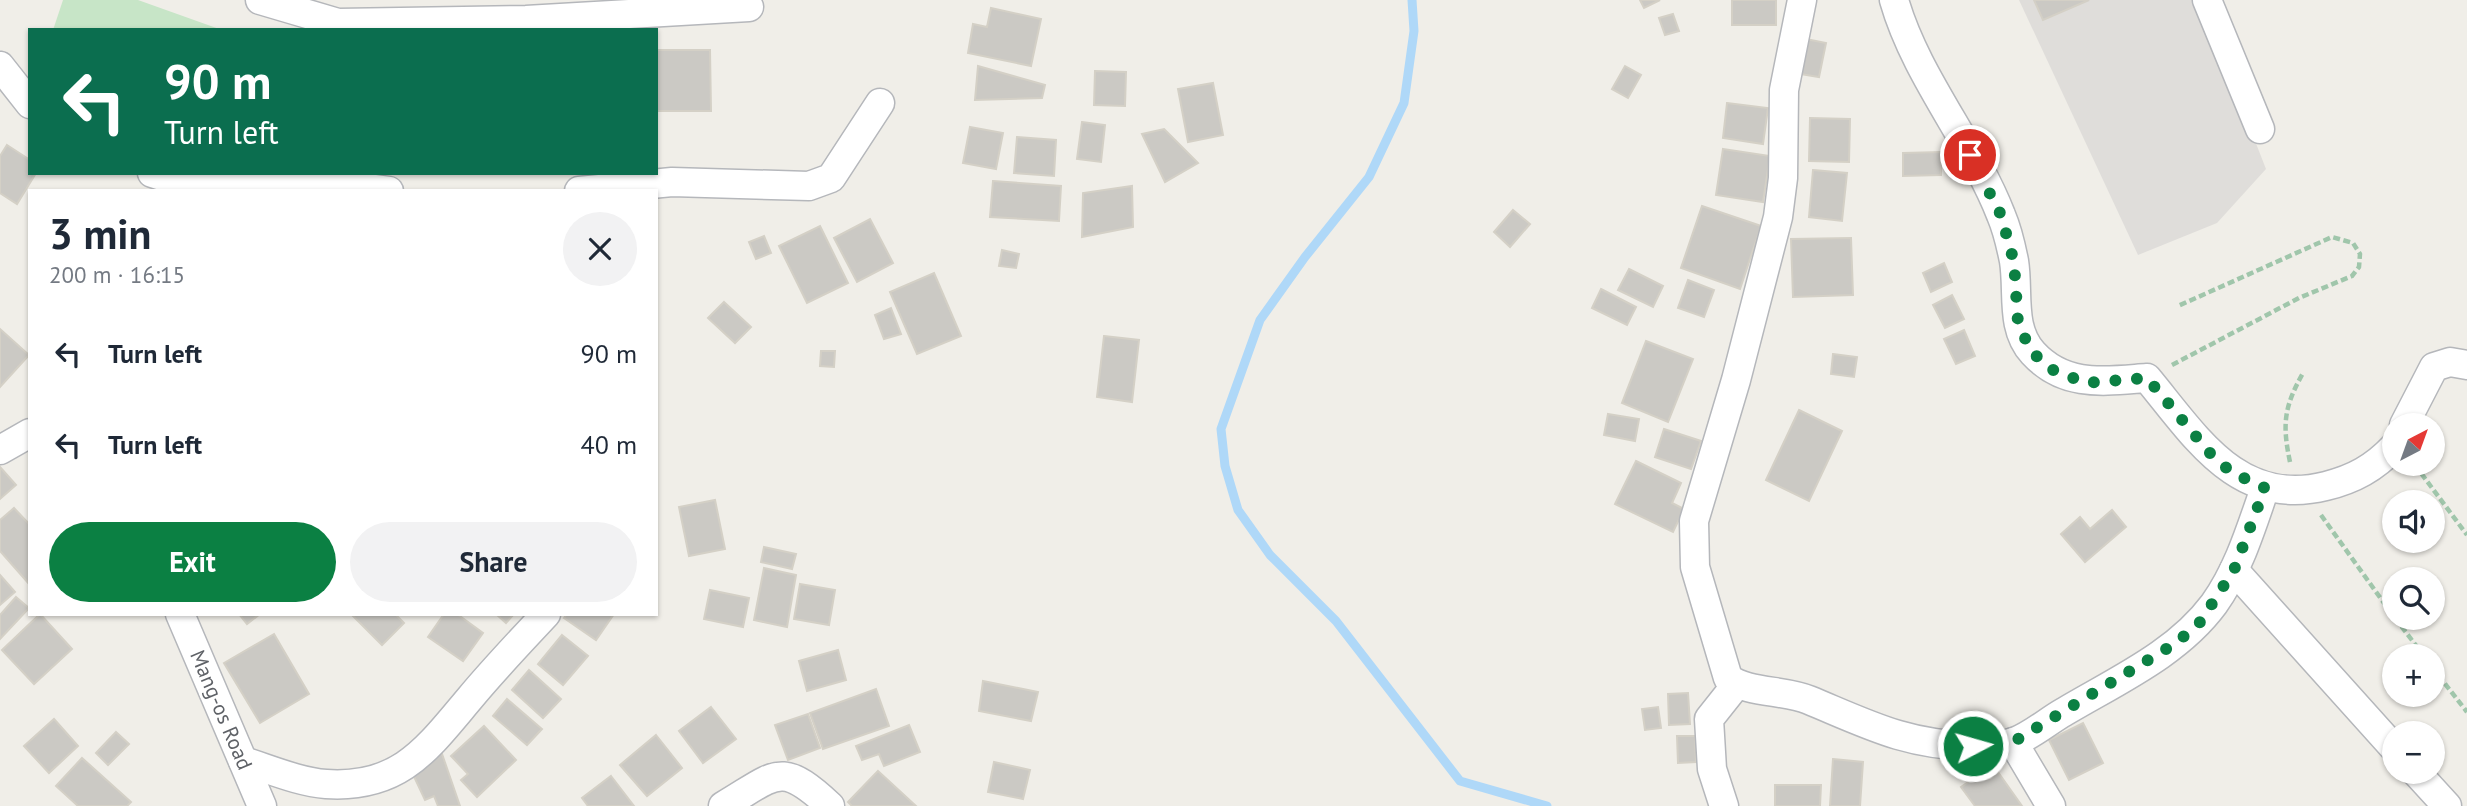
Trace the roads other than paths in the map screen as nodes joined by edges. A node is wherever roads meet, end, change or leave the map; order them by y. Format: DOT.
graph roads {
  1 [pos="260,0"];
  2 [pos="1802,0"];
  3 [pos="1894,0"];
  4 [pos="2207,0"];
  5 [pos="749,7"];
  6 [pos="0,66"];
  7 [pos="28,101"];
  8 [pos="880,103"];
  9 [pos="2260,129"];
  10 [pos="158,175"];
  11 [pos="268,175"];
  12 [pos="268,175"];
  13 [pos="374,189"];
  14 [pos="600,189"];
  15 [pos="2467,365"];
  16 [pos="2411,413"];
  17 [pos="28,434"];
  18 [pos="0,450"];
  19 [pos="2382,459"];
  20 [pos="2265,488"];
  21 [pos="2234,570"];
  22 [pos="181,616"];
  23 [pos="543,616"];
  24 [pos="1736,685"];
  25 [pos="2382,735"];
  26 [pos="2013,742"];
  27 [pos="243,761"];
  28 [pos="2427,784"];
  29 [pos="262,806"];
  30 [pos="723,806"];
  31 [pos="830,806"];
  32 [pos="1724,806"];
  33 [pos="2051,806"];
  34 [pos="2447,806"];
  1 -- 5 [label="street"];
  2 -- 24 [label="street"];
  3 -- 20 [label="street"];
  4 -- 9 [label="street"];
  6 -- 7 [label="street"];
  8 -- 14 [label="street"];
  10 -- 11 [label="street"];
  12 -- 13 [label="street"];
  15 -- 16 [label="street"];
  17 -- 18 [label="street"];
  19 -- 20 [label="street"];
  20 -- 21 [label="street"];
  21 -- 25 [label="street"];
  21 -- 26 [label="street"];
  22 -- 27 [label="street, Mang-os Road"];
  23 -- 27 [label="street"];
  24 -- 26 [label="street"];
  24 -- 32 [label="street"];
  26 -- 33 [label="street"];
  27 -- 29 [label="street, Mang-os Road"];
  28 -- 34 [label="street"];
  30 -- 31 [label="street"];
}
